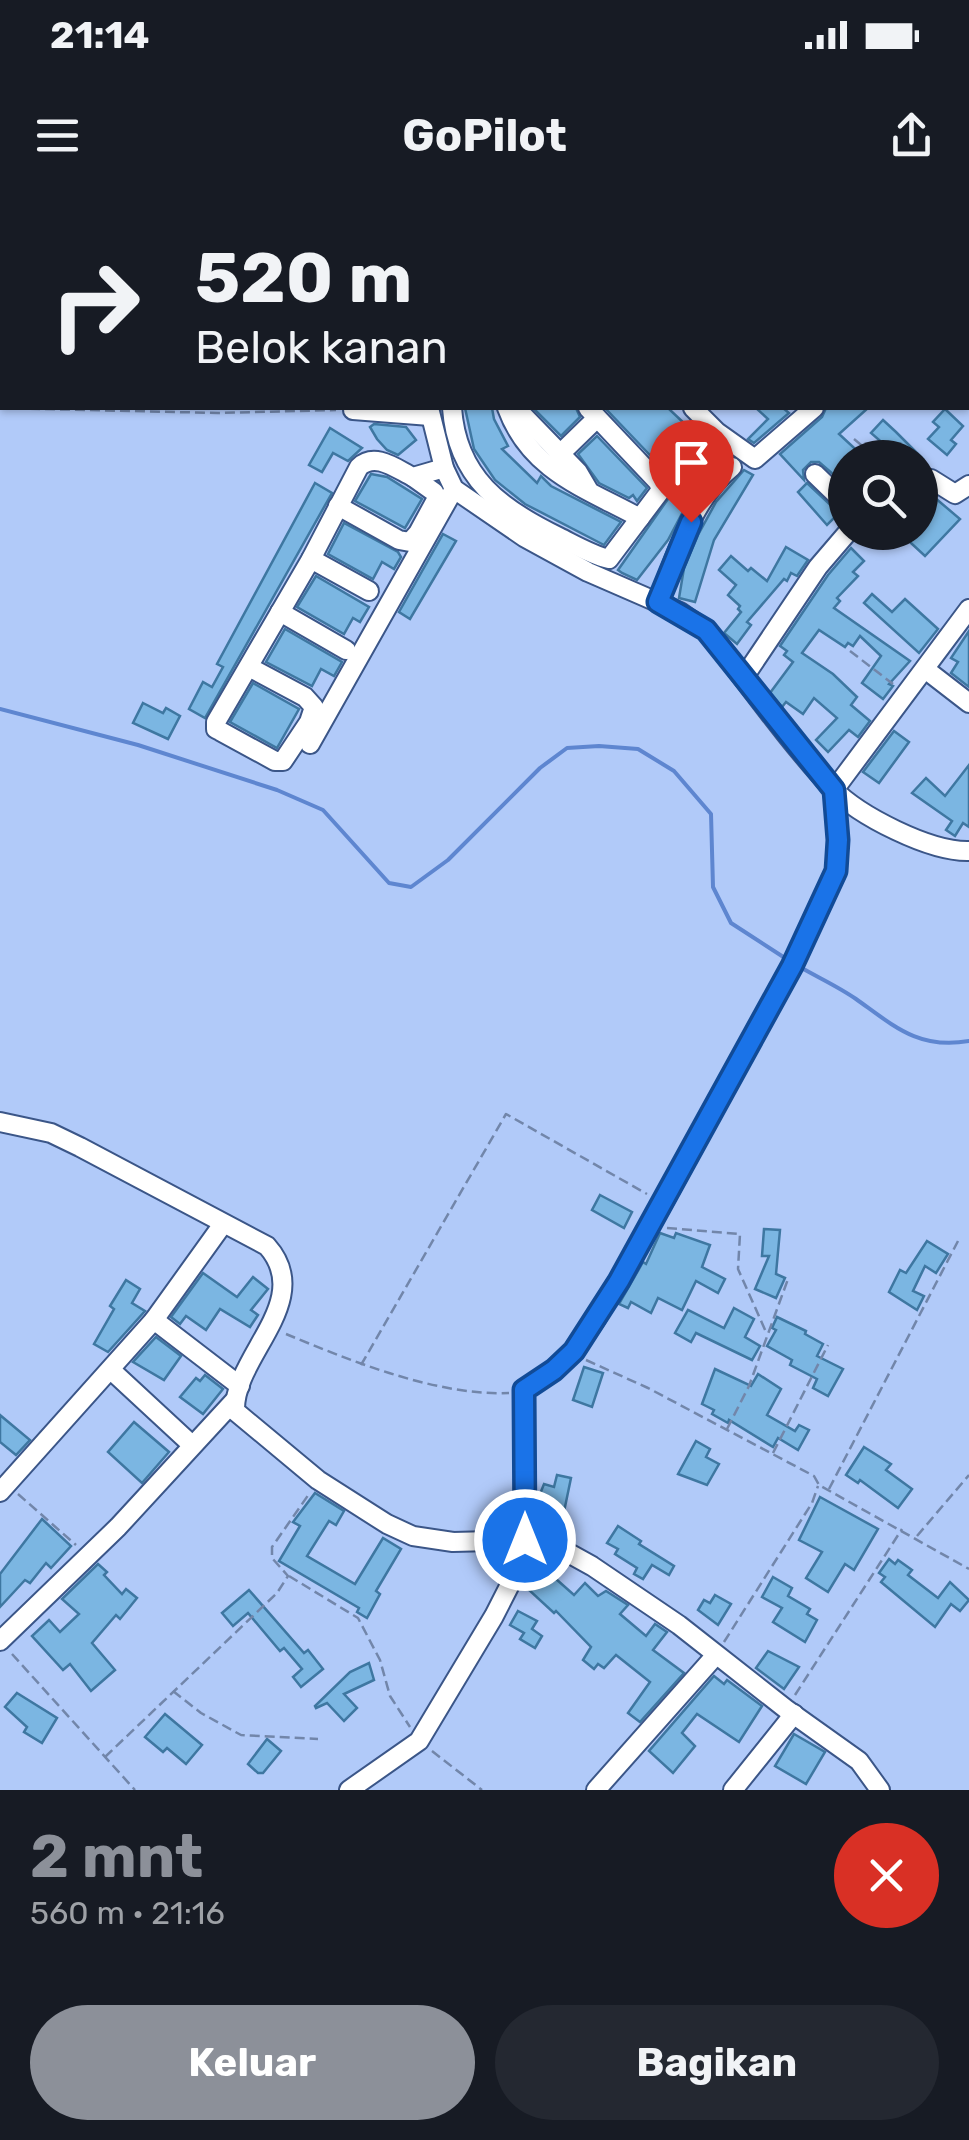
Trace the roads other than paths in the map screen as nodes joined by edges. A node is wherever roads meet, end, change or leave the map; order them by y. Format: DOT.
graph roads {
  1 [pos="353,410"];
  2 [pos="452,410"];
  3 [pos="508,410"];
  4 [pos="518,410"];
  5 [pos="682,410"];
  6 [pos="696,410"];
  7 [pos="807,410"];
  8 [pos="429,412"];
  9 [pos="593,413"];
  10 [pos="717,432"];
  11 [pos="560,454"];
  12 [pos="732,467"];
  13 [pos="444,468"];
  14 [pos="816,474"];
  15 [pos="413,476"];
  16 [pos="938,483"];
  17 [pos="969,485"];
  18 [pos="828,486"];
  19 [pos="454,489"];
  20 [pos="590,491"];
  21 [pos="338,506"];
  22 [pos="640,518"];
  23 [pos="832,550"];
  24 [pos="310,559"];
  25 [pos="369,591"];
  26 [pos="658,602"];
  27 [pos="969,609"];
  28 [pos="280,612"];
  29 [pos="346,650"];
  30 [pos="249,666"];
  31 [pos="925,669"];
  32 [pos="744,677"];
  33 [pos="969,703"];
  34 [pos="310,744"];
  35 [pos="834,790"];
  36 [pos="969,852"];
  37 [pos="0,1122"];
  38 [pos="223,1224"];
  39 [pos="154,1320"];
  40 [pos="111,1370"];
  41 [pos="238,1393"];
  42 [pos="192,1445"];
  43 [pos="3,1488"];
  44 [pos="525,1540"];
  45 [pos="0,1641"];
  46 [pos="716,1656"];
  47 [pos="790,1711"];
  48 [pos="350,1790"];
  49 [pos="596,1790"];
  50 [pos="733,1790"];
  51 [pos="880,1790"];
  1 -- 8 [label="street"];
  2 -- 22 [label="street"];
  3 -- 20 [label="street"];
  4 -- 11 [label="street"];
  5 -- 10 [label="street"];
  6 -- 10 [label="street"];
  7 -- 10 [label="street"];
  8 -- 13 [label="street"];
  9 -- 11 [label="street"];
  9 -- 22 [label="street"];
  11 -- 20 [label="street"];
  12 -- 26 [label="street"];
  13 -- 15 [label="street"];
  13 -- 19 [label="street"];
  14 -- 18 [label="street"];
  15 -- 21 [label="street"];
  15 -- 21 [label="street"];
  16 -- 17 [label="street"];
  19 -- 26 [label="street"];
  19 -- 34 [label="street"];
  20 -- 22 [label="street"];
  21 -- 24 [label="street"];
  23 -- 32 [label="street"];
  24 -- 25 [label="street"];
  24 -- 28 [label="street"];
  26 -- 32 [label="street"];
  27 -- 31 [label="street"];
  28 -- 29 [label="street"];
  28 -- 30 [label="street"];
  30 -- 30 [label="street"];
  31 -- 33 [label="street"];
  31 -- 35 [label="street"];
  32 -- 35 [label="street"];
  35 -- 36 [label="street"];
  35 -- 44 [label="street"];
  37 -- 38 [label="street"];
  38 -- 39 [label="street"];
  38 -- 41 [label="street"];
  39 -- 40 [label="street"];
  39 -- 41 [label="street"];
  40 -- 42 [label="street"];
  40 -- 43 [label="street"];
  41 -- 42 [label="street"];
  41 -- 44 [label="street"];
  42 -- 45 [label="street"];
  44 -- 46 [label="street"];
  44 -- 48 [label="street"];
  46 -- 47 [label="street"];
  46 -- 49 [label="street"];
  47 -- 50 [label="street"];
  47 -- 51 [label="street"];
}
